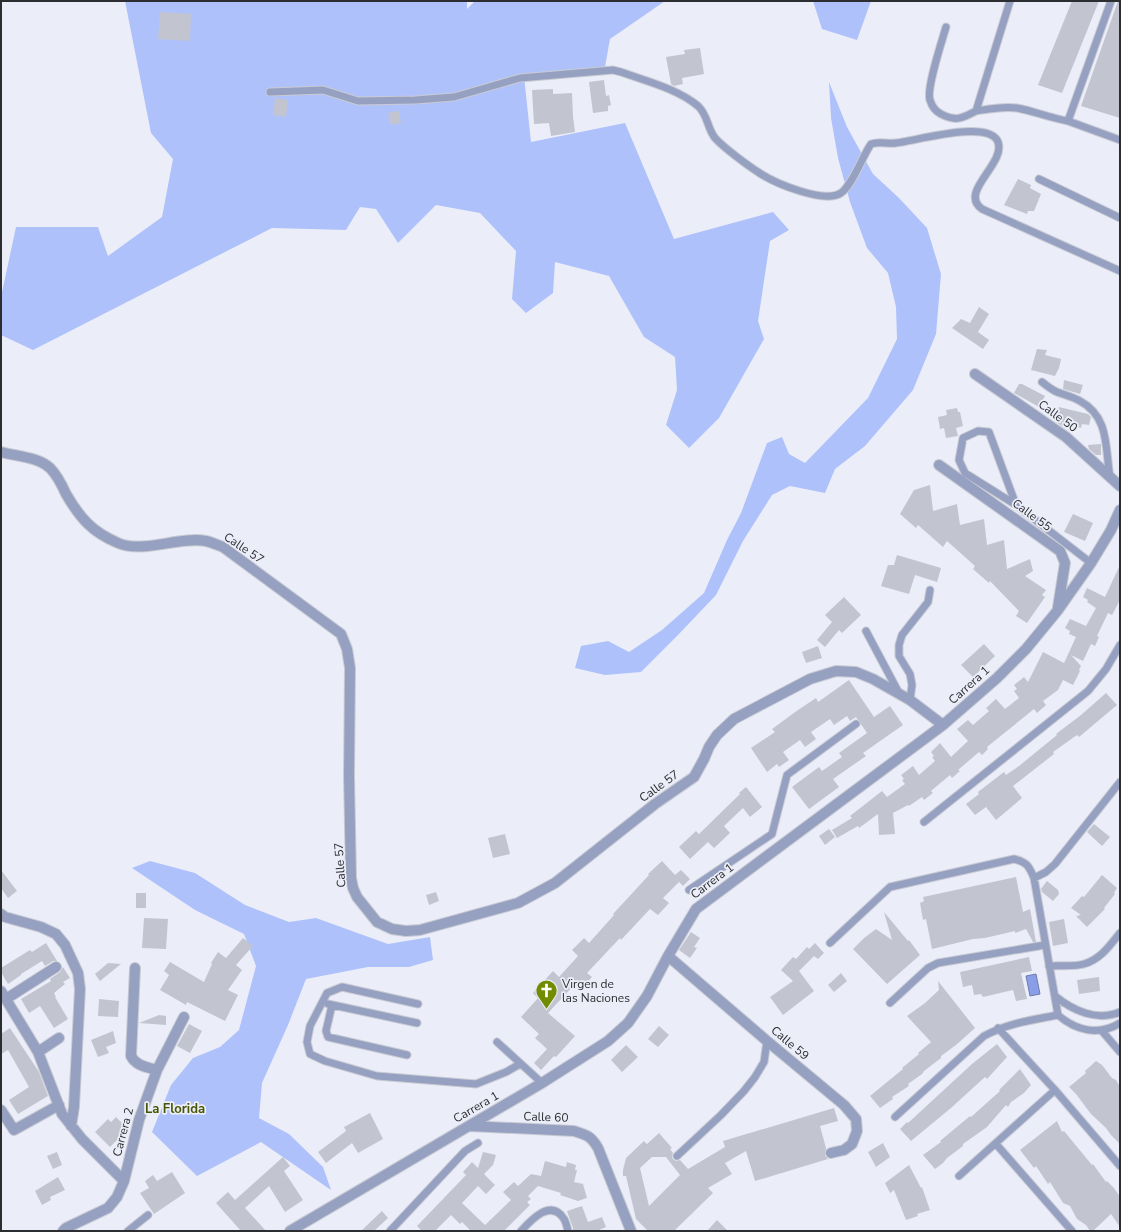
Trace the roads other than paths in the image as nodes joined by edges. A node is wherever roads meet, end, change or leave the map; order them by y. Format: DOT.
graph roads {
  1 [pos="1010,1"];
  2 [pos="1111,1"];
  3 [pos="946,27"];
  4 [pos="270,92"];
  5 [pos="976,111"];
  6 [pos="1068,121"];
  7 [pos="1120,140"];
  8 [pos="1039,179"];
  9 [pos="1120,218"];
  10 [pos="1120,271"];
  11 [pos="974,374"];
  12 [pos="1042,382"];
  13 [pos="1,452"];
  14 [pos="939,465"];
  15 [pos="1110,477"];
  16 [pos="1120,486"];
  17 [pos="1016,505"];
  18 [pos="1120,510"];
  19 [pos="1091,563"];
  20 [pos="930,590"];
  21 [pos="1058,610"];
  22 [pos="866,631"];
  23 [pos="1120,645"];
  24 [pos="900,695"];
  25 [pos="910,700"];
  26 [pos="856,724"];
  27 [pos="943,726"];
  28 [pos="1120,782"];
  29 [pos="924,822"];
  30 [pos="772,834"];
  31 [pos="781,846"];
  32 [pos="1034,878"];
  33 [pos="689,890"];
  34 [pos="1,914"];
  35 [pos="1120,933"];
  36 [pos="830,943"];
  37 [pos="1046,945"];
  38 [pos="668,956"];
  39 [pos="1049,966"];
  40 [pos="56,967"];
  41 [pos="135,968"];
  42 [pos="3,995"];
  43 [pos="1055,996"];
  44 [pos="322,1002"];
  45 [pos="890,1003"];
  46 [pos="418,1004"];
  47 [pos="332,1005"];
  48 [pos="1119,1014"];
  49 [pos="1058,1015"];
  50 [pos="184,1017"];
  51 [pos="417,1023"];
  52 [pos="1120,1023"];
  53 [pos="998,1028"];
  54 [pos="1102,1031"];
  55 [pos="60,1038"];
  56 [pos="767,1041"];
  57 [pos="497,1042"];
  58 [pos="38,1052"];
  59 [pos="1120,1052"];
  60 [pos="407,1055"];
  61 [pos="520,1064"];
  62 [pos="157,1070"];
  63 [pos="542,1083"];
  64 [pos="1055,1090"];
  65 [pos="59,1105"];
  66 [pos="1,1110"];
  67 [pos="895,1117"];
  68 [pos="71,1126"];
  69 [pos="469,1126"];
  70 [pos="478,1144"];
  71 [pos="996,1144"];
  72 [pos="831,1153"];
  73 [pos="677,1156"];
  74 [pos="1120,1166"];
  75 [pos="959,1176"];
  76 [pos="124,1181"];
  77 [pos="148,1215"];
  78 [pos="63,1231"];
  79 [pos="128,1231"];
  80 [pos="290,1231"];
  81 [pos="390,1231"];
  82 [pos="521,1231"];
  83 [pos="568,1231"];
  84 [pos="631,1231"];
  85 [pos="1072,1231"];
  1 -- 5 [label="lane"];
  2 -- 6 [label="lane"];
  3 -- 5 [label="lane"];
  4 -- 10 [label="lane"];
  5 -- 6 [label="lane"];
  6 -- 7 [label="lane"];
  8 -- 9 [label="lane"];
  11 -- 15 [label="street, Calle 50"];
  12 -- 15 [label="lane"];
  13 -- 24 [label="street, Calle 57"];
  14 -- 21 [label="street, Calle 55"];
  15 -- 16 [label="street, Calle 50"];
  17 -- 17 [label="lane"];
  17 -- 19 [label="lane"];
  18 -- 19 [label="street, Carrera 1"];
  19 -- 21 [label="street, Carrera 1"];
  20 -- 25 [label="lane"];
  21 -- 27 [label="street, Carrera 1"];
  22 -- 24 [label="lane"];
  23 -- 29 [label="lane"];
  24 -- 25 [label="street, Calle 57"];
  25 -- 27 [label="street, Calle 57"];
  26 -- 30 [label="lane"];
  27 -- 31 [label="street, Carrera 1"];
  28 -- 32 [label="lane"];
  30 -- 31 [label="lane"];
  30 -- 33 [label="lane"];
  31 -- 38 [label="street, Carrera 1"];
  32 -- 36 [label="lane"];
  32 -- 37 [label="lane"];
  34 -- 68 [label="street"];
  35 -- 39 [label="lane"];
  37 -- 39 [label="lane"];
  37 -- 45 [label="lane"];
  38 -- 56 [label="street, Calle 59"];
  38 -- 63 [label="street, Carrera 1"];
  39 -- 43 [label="lane"];
  40 -- 42 [label="street"];
  41 -- 62 [label="street"];
  42 -- 58 [label="street"];
  43 -- 48 [label="lane"];
  43 -- 49 [label="lane"];
  44 -- 46 [label="lane"];
  44 -- 47 [label="lane"];
  44 -- 61 [label="lane"];
  47 -- 51 [label="lane"];
  47 -- 60 [label="lane"];
  49 -- 53 [label="lane"];
  49 -- 54 [label="lane"];
  50 -- 62 [label="street, Carrera 2"];
  52 -- 54 [label="lane"];
  53 -- 64 [label="lane"];
  53 -- 67 [label="lane"];
  54 -- 59 [label="lane"];
  55 -- 58 [label="street"];
  56 -- 72 [label="street, Calle 59"];
  56 -- 73 [label="lane"];
  57 -- 61 [label="lane"];
  58 -- 65 [label="street"];
  61 -- 63 [label="lane"];
  62 -- 76 [label="street, Carrera 2"];
  63 -- 69 [label="street, Carrera 1"];
  64 -- 71 [label="lane"];
  64 -- 74 [label="lane"];
  65 -- 66 [label="street"];
  65 -- 68 [label="street"];
  68 -- 76 [label="street"];
  69 -- 80 [label="street, Carrera 1"];
  69 -- 84 [label="street, Calle 60"];
  70 -- 81 [label="lane"];
  71 -- 75 [label="lane"];
  71 -- 85 [label="lane"];
  76 -- 78 [label="street, Carrera 2"];
  77 -- 79 [label="lane"];
  82 -- 83 [label="lane"];
}
